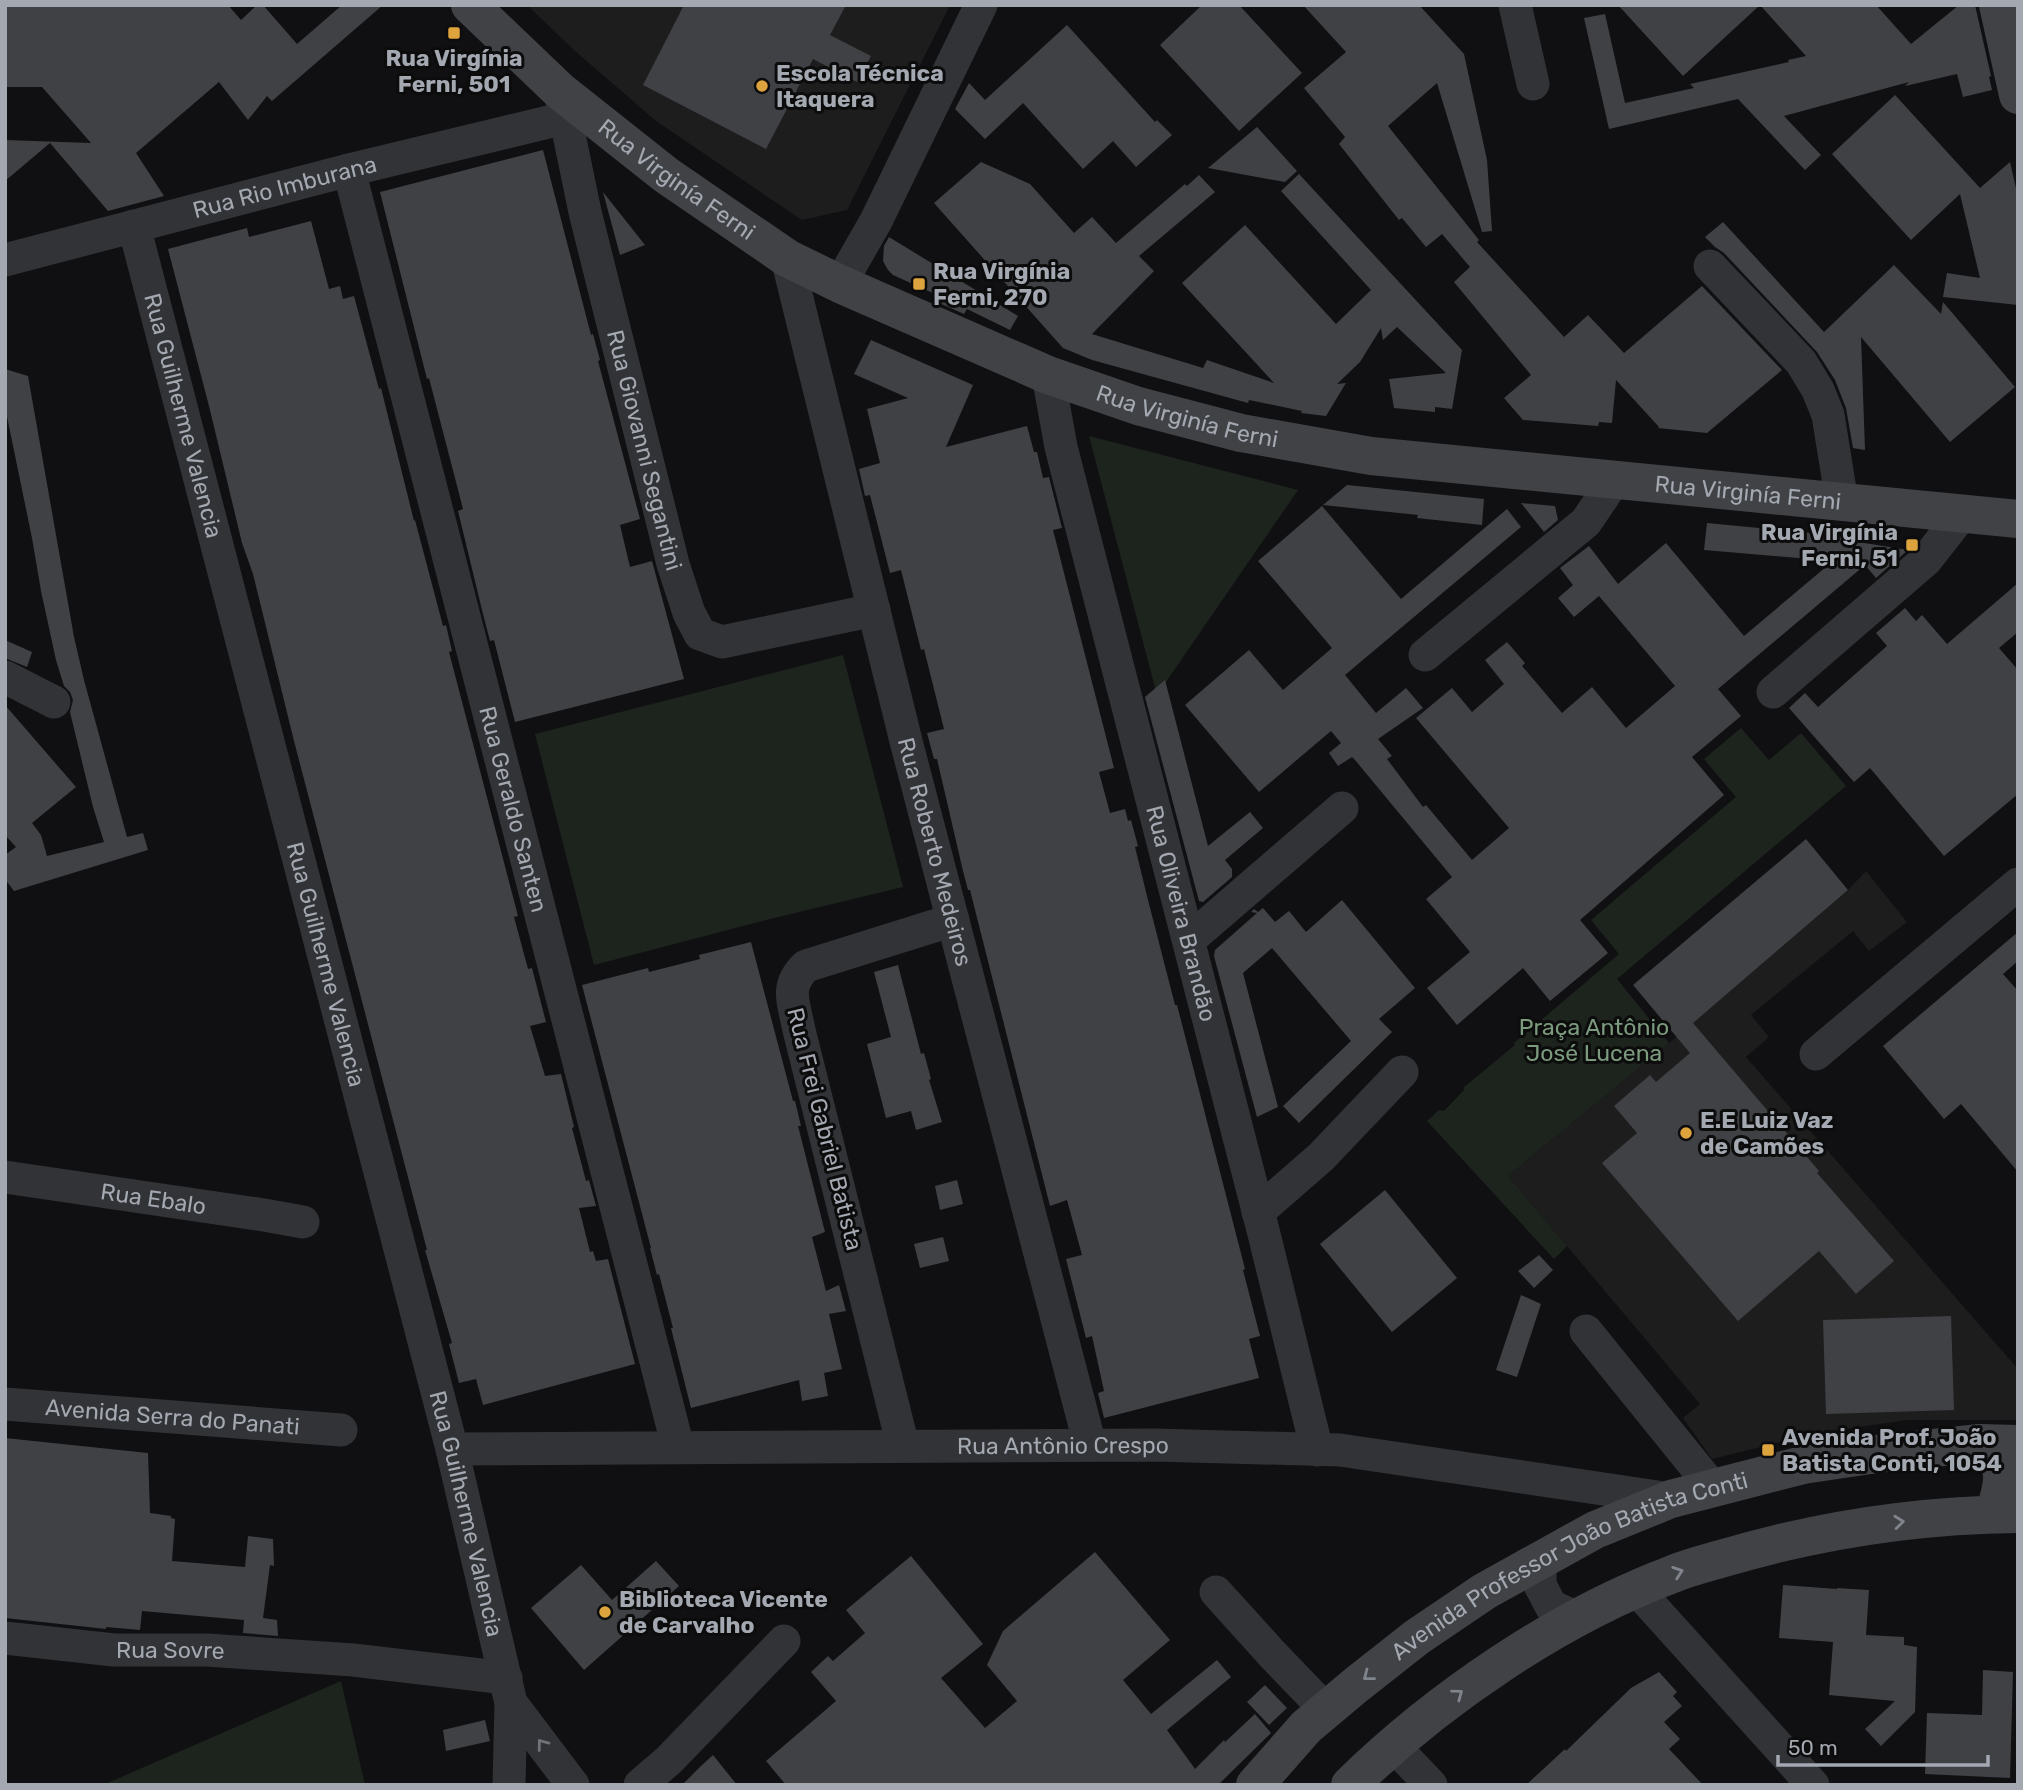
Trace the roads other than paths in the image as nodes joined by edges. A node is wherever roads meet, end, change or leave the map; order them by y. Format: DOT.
graph roads {
  1 [pos="470,5"];
  2 [pos="1515,5"];
  3 [pos="986,7"];
  4 [pos="2007,21"];
  5 [pos="1533,84"];
  6 [pos="2018,95"];
  7 [pos="563,105"];
  8 [pos="349,170"];
  9 [pos="134,226"];
  10 [pos="787,258"];
  11 [pos="5,260"];
  12 [pos="1710,267"];
  13 [pos="840,284"];
  14 [pos="1048,375"];
  15 [pos="1615,479"];
  16 [pos="1842,502"];
  17 [pos="1962,514"];
  18 [pos="2018,519"];
  19 [pos="874,610"];
  20 [pos="1425,655"];
  21 [pos="5,677"];
  22 [pos="1773,692"];
  23 [pos="54,702"];
  24 [pos="1342,808"];
  25 [pos="2018,884"];
  26 [pos="953,920"];
  27 [pos="1189,940"];
  28 [pos="1816,1054"];
  29 [pos="1402,1072"];
  30 [pos="5,1177"];
  31 [pos="1258,1212"];
  32 [pos="303,1222"];
  33 [pos="1586,1331"];
  34 [pos="5,1404"];
  35 [pos="341,1430"];
  36 [pos="1980,1443"];
  37 [pos="2018,1444"];
  38 [pos="1090,1445"];
  39 [pos="903,1446"];
  40 [pos="678,1447"];
  41 [pos="452,1449"];
  42 [pos="1317,1450"];
  43 [pos="1713,1488"];
  44 [pos="1671,1499"];
  45 [pos="2006,1514"];
  46 [pos="1540,1562"];
  47 [pos="1637,1590"];
  48 [pos="1216,1592"];
  49 [pos="1578,1619"];
  50 [pos="5,1638"];
  51 [pos="784,1641"];
  52 [pos="509,1690"];
  53 [pos="1326,1710"];
  54 [pos="1393,1745"];
  55 [pos="509,1785"];
  56 [pos="573,1785"];
  57 [pos="640,1785"];
  58 [pos="1255,1785"];
  59 [pos="1350,1785"];
  60 [pos="1431,1785"];
  61 [pos="1813,1785"];
  1 -- 7 [label="main road, Rua Virginía Ferni"];
  2 -- 5 [label="street"];
  3 -- 13 [label="street"];
  4 -- 6 [label="main road"];
  7 -- 8 [label="street, Rua Rio Imburana"];
  7 -- 10 [label="main road, Rua Virginía Ferni"];
  7 -- 19 [label="street, Rua Giovanni Segantini"];
  8 -- 9 [label="street, Rua Rio Imburana"];
  8 -- 40 [label="street, Rua Geraldo Santen"];
  9 -- 11 [label="street, Rua Rio Imburana"];
  9 -- 41 [label="street, Rua Guilherme Valencia"];
  10 -- 13 [label="main road, Rua Virginía Ferni"];
  10 -- 19 [label="street, Rua Roberto Medeiros"];
  12 -- 16 [label="street"];
  13 -- 14 [label="main road, Rua Virginía Ferni"];
  14 -- 15 [label="main road, Rua Virginía Ferni"];
  14 -- 27 [label="street, Rua Oliveira Brandão"];
  15 -- 16 [label="main road, Rua Virginía Ferni"];
  15 -- 20 [label="street"];
  16 -- 17 [label="main road, Rua Virginía Ferni"];
  17 -- 18 [label="main road, Rua Virginía Ferni"];
  17 -- 22 [label="street"];
  19 -- 26 [label="street, Rua Roberto Medeiros"];
  21 -- 23 [label="street"];
  24 -- 27 [label="street"];
  25 -- 28 [label="street"];
  26 -- 38 [label="street, Rua Roberto Medeiros"];
  26 -- 39 [label="street, Rua Frei Gabriel Batista"];
  27 -- 31 [label="street, Rua Oliveira Brandão"];
  29 -- 31 [label="street"];
  30 -- 32 [label="street, Rua Ebalo"];
  31 -- 42 [label="street, Rua Oliveira Brandão"];
  33 -- 43 [label="street"];
  34 -- 35 [label="street, Avenida Serra do Panati"];
  36 -- 37 [label="main road, Avenida Professor João Batista Conti"];
  36 -- 43 [label="main road, Avenida Professor João Batista Conti"];
  36 -- 45 [label="main road"];
  38 -- 39 [label="street, Rua Antônio Crespo"];
  38 -- 42 [label="street, Rua Antônio Crespo"];
  39 -- 40 [label="street, Rua Antônio Crespo"];
  40 -- 41 [label="street, Rua Antônio Crespo"];
  41 -- 52 [label="street, Rua Guilherme Valencia"];
  42 -- 44 [label="street, Rua Antônio Crespo"];
  43 -- 44 [label="main road, Avenida Professor João Batista Conti"];
  44 -- 46 [label="main road, Avenida Professor João Batista Conti"];
  47 -- 45 [label="main road, Avenida Professor João Batista Conti, one-way"];
  46 -- 49 [label="street"];
  46 -- 53 [label="main road, Avenida Professor João Batista Conti, one-way"];
  47 -- 49 [label="main road, Avenida Professor João Batista Conti"];
  47 -- 61 [label="street"];
  48 -- 53 [label="street"];
  54 -- 49 [label="main road, Avenida Professor João Batista Conti, one-way"];
  50 -- 52 [label="street, Rua Sovre"];
  51 -- 57 [label="street"];
  52 -- 55 [label="street, Rua Guilherme Valencia"];
  56 -- 52 [label="street, Rua Guilherme Valencia, one-way"];
  53 -- 58 [label="main road, Avenida Professor João Batista Conti"];
  54 -- 59 [label="main road, Avenida Professor João Batista Conti"];
  54 -- 60 [label="street"];
}
